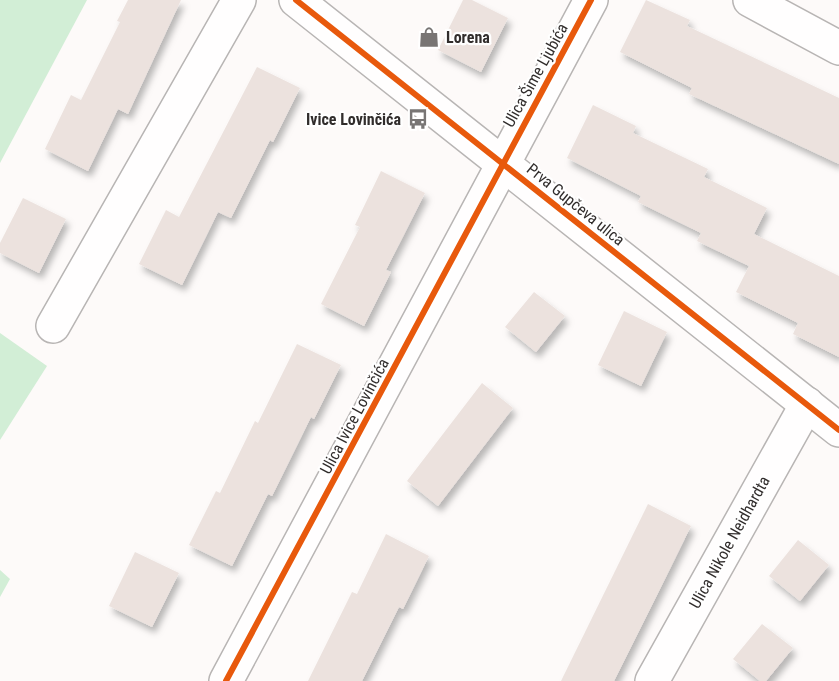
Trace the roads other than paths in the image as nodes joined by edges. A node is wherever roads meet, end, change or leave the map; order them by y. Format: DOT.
graph roads {
  1 [pos="238,0"];
  2 [pos="296,0"];
  3 [pos="591,0"];
  4 [pos="750,0"];
  5 [pos="839,48"];
  6 [pos="504,163"];
  7 [pos="53,327"];
  8 [pos="807,404"];
  9 [pos="839,430"];
  10 [pos="226,681"];
  11 [pos="652,681"];
  1 -- 7 [label="street"];
  2 -- 6 [label="street, Prva Gupčeva ulica"];
  3 -- 6 [label="street, Ulica Šime Ljubića"];
  4 -- 5 [label="street"];
  6 -- 8 [label="street, Prva Gupčeva ulica"];
  6 -- 10 [label="street, Ulica Ivice Lovinčića"];
  8 -- 9 [label="street, Prva Gupčeva ulica"];
  8 -- 11 [label="street, Ulica Nikole Neidhardta"];
}
